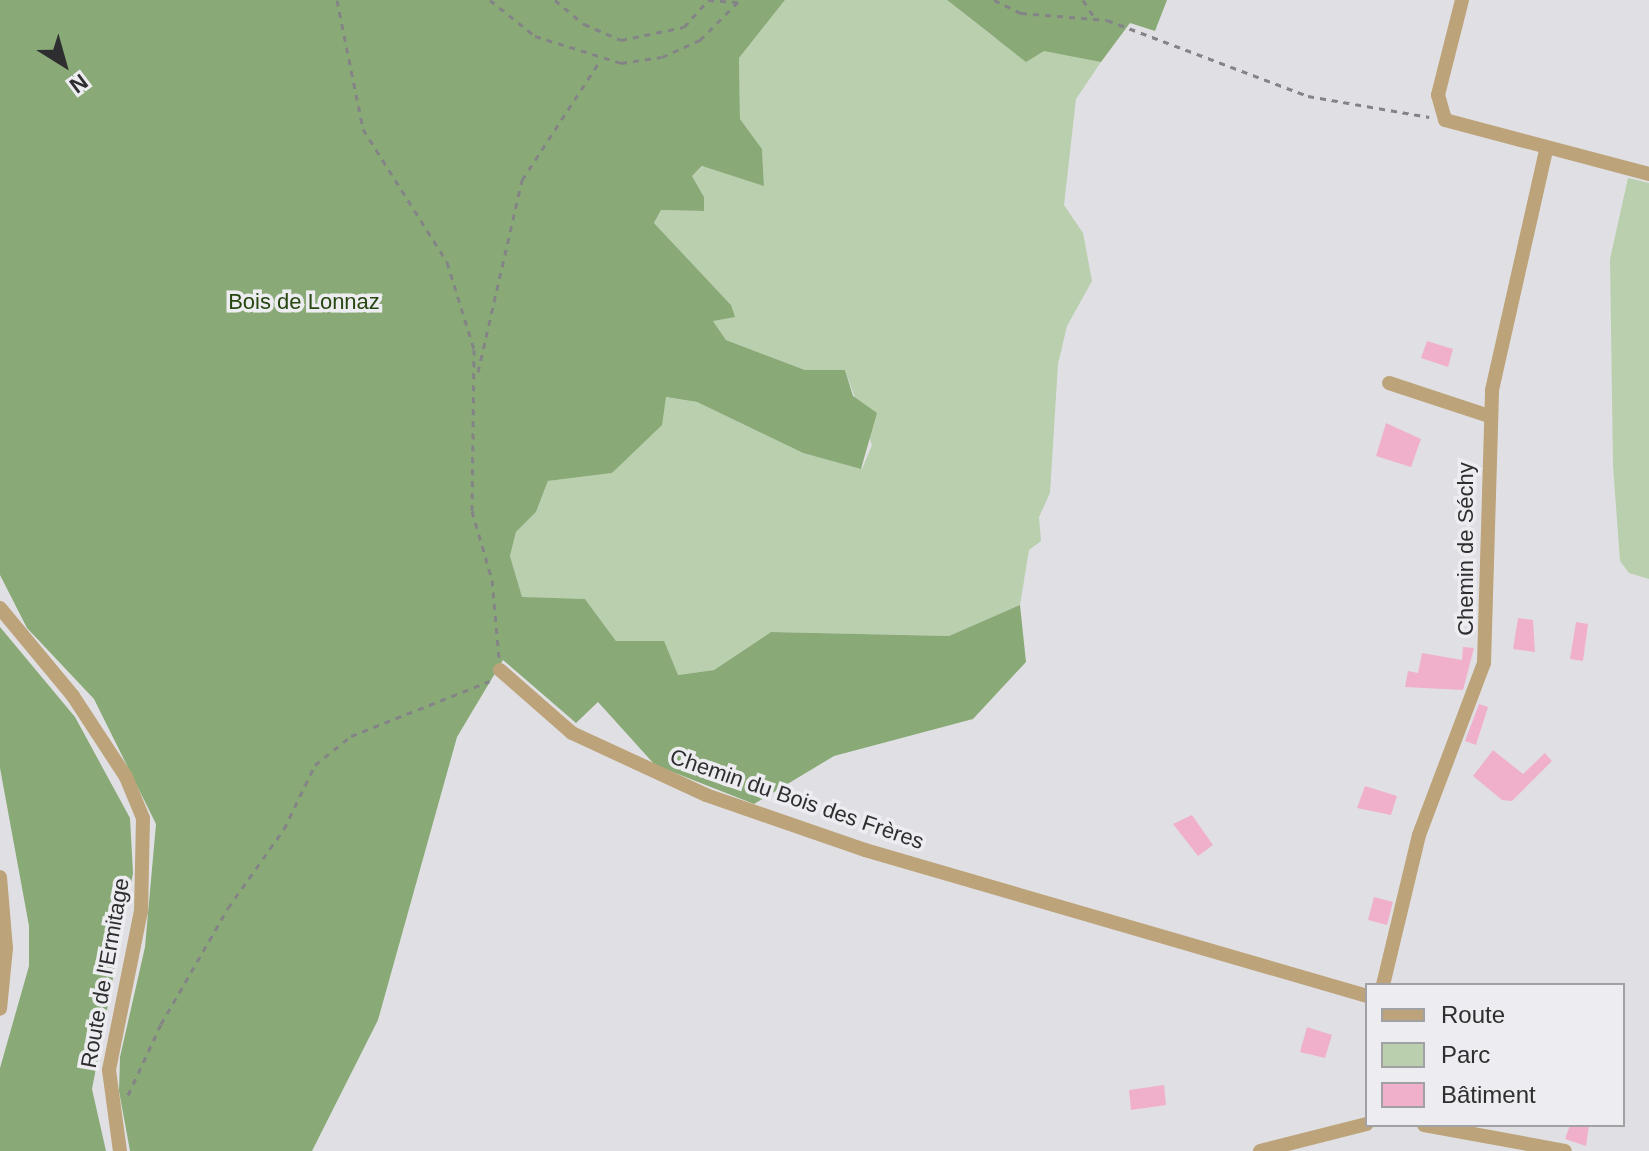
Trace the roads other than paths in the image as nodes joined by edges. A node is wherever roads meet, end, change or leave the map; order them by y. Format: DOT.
graph roads {
  1 [pos="1462,0"];
  2 [pos="1546,151"];
  3 [pos="1649,174"];
  4 [pos="1389,383"];
  5 [pos="1489,416"];
  6 [pos="0,608"];
  7 [pos="500,670"];
  8 [pos="0,877"];
  9 [pos="1,894"];
  10 [pos="1383,983"];
  11 [pos="1365,995"];
  12 [pos="0,1009"];
  13 [pos="1365,1125"];
  14 [pos="1435,1127"];
  15 [pos="120,1151"];
  16 [pos="1260,1151"];
  17 [pos="1565,1151"];
  1 -- 2 [label="street"];
  2 -- 3 [label="street"];
  2 -- 5 [label="street, Chemin de Séchy"];
  4 -- 5 [label="street"];
  5 -- 10 [label="street, Chemin de Séchy"];
  6 -- 15 [label="street, Route de l'Ermitage"];
  7 -- 11 [label="street, Chemin du Bois des Frères"];
  8 -- 9 [label="street"];
  9 -- 12 [label="street"];
  13 -- 16 [label="street"];
  14 -- 17 [label="street"];
}
